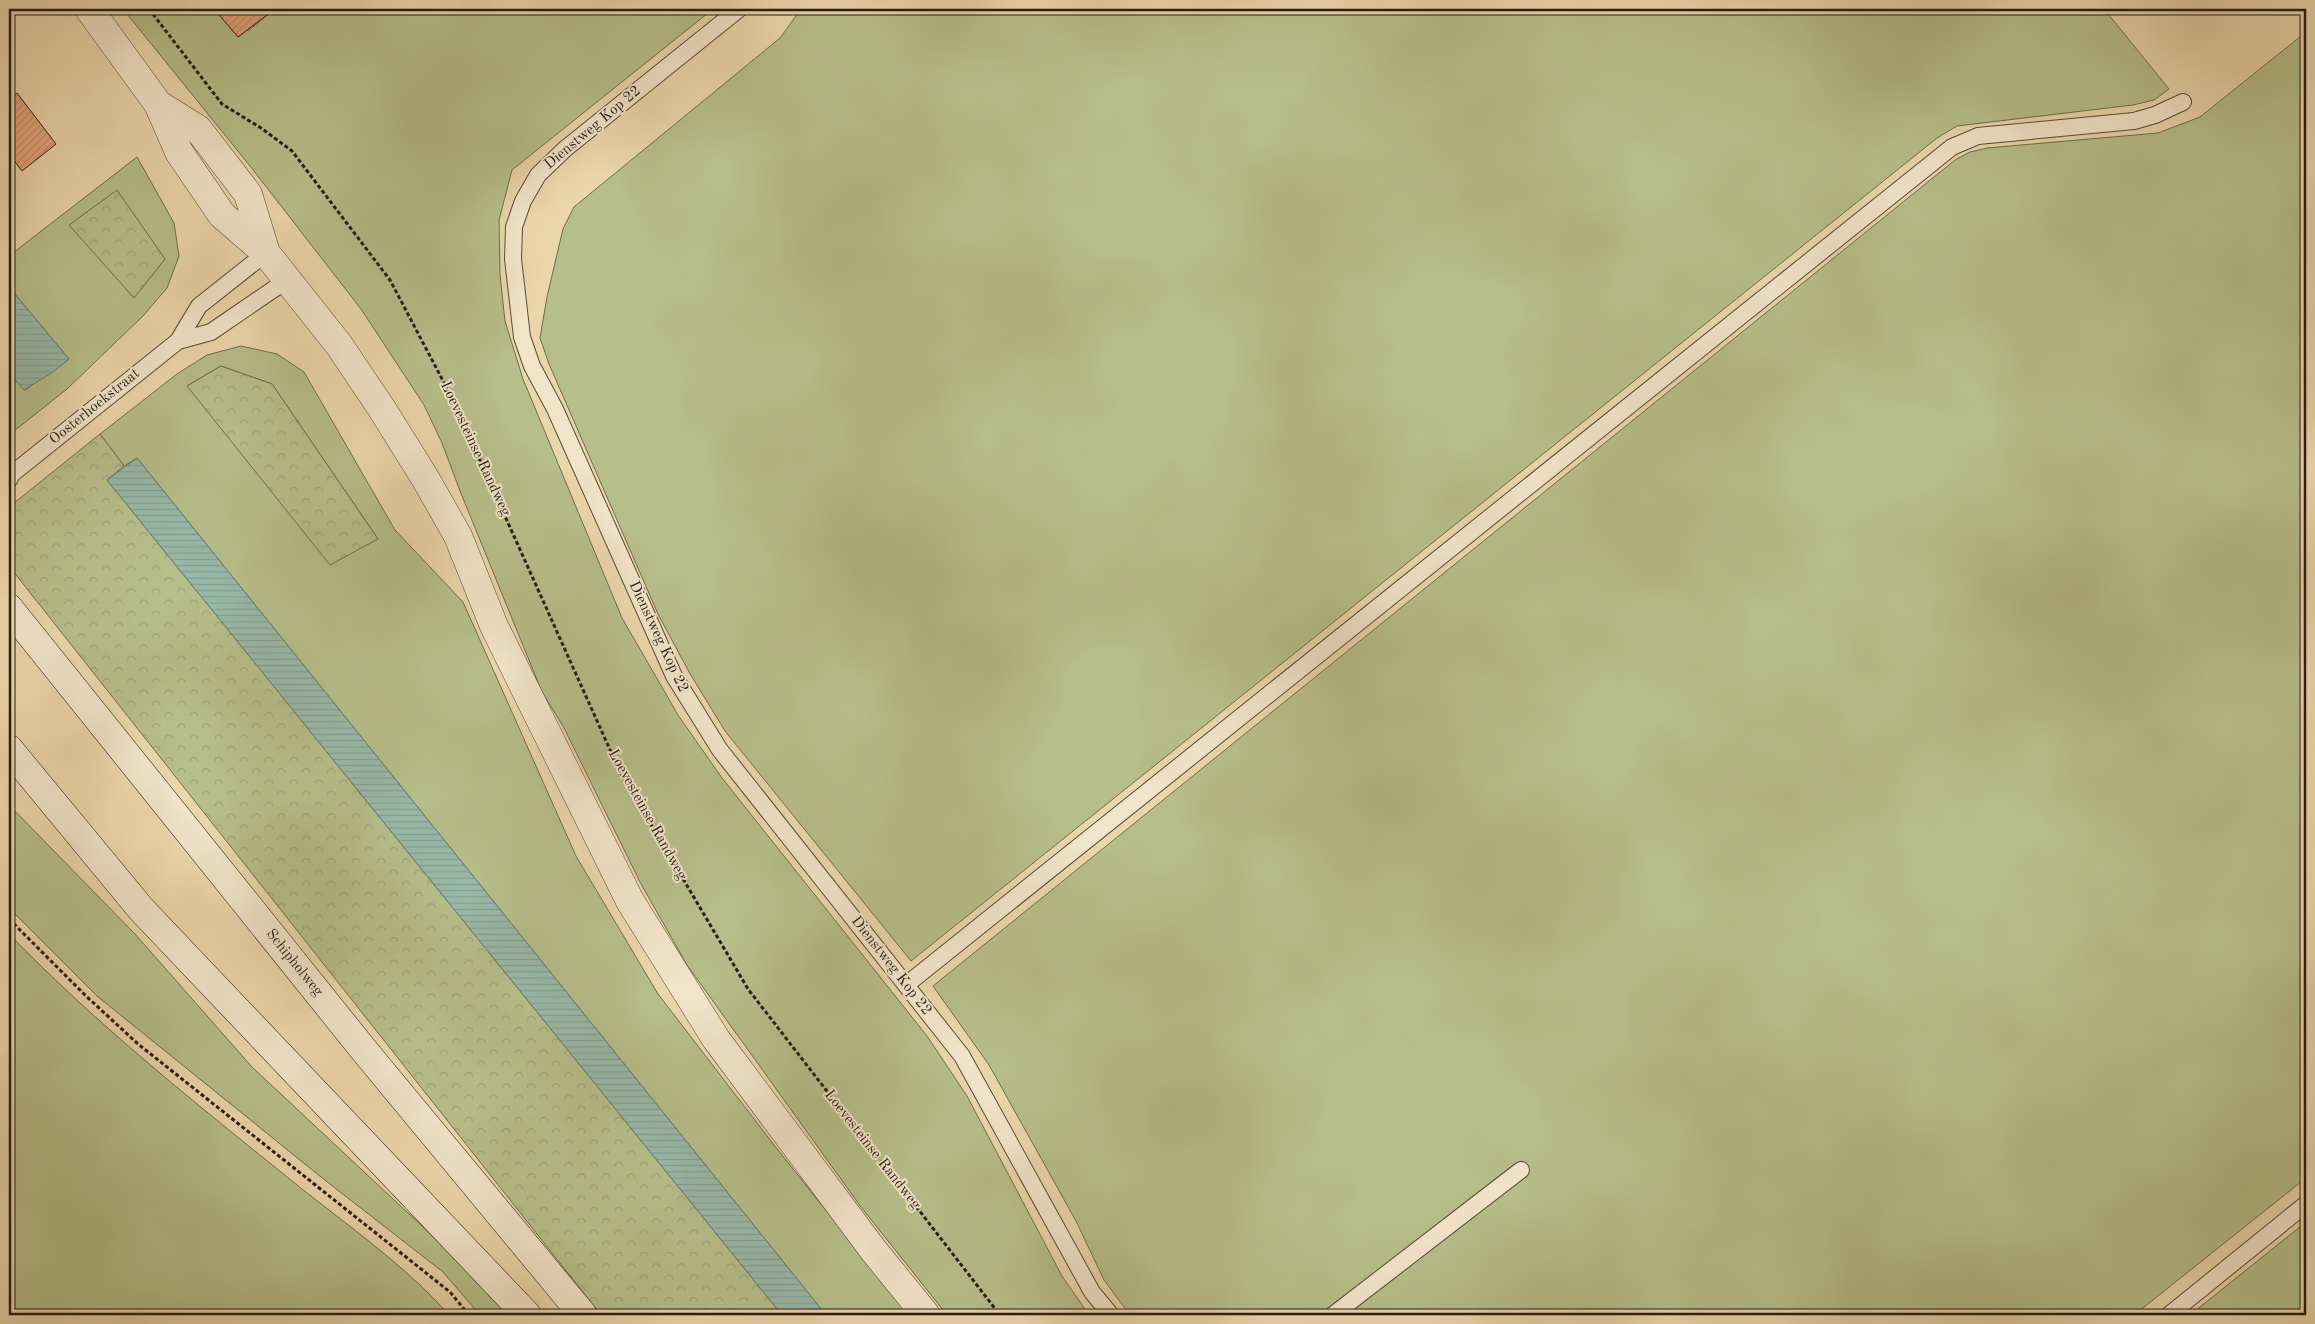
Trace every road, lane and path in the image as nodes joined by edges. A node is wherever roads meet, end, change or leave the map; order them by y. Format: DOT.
graph roads {
  1 [pos="89,9"];
  2 [pos="149,9"];
  3 [pos="739,9"];
  4 [pos="2184,102"];
  5 [pos="266,253"];
  6 [pos="287,280"];
  7 [pos="178,341"];
  8 [pos="10,476"];
  9 [pos="9,608"];
  10 [pos="9,749"];
  11 [pos="9,920"];
  12 [pos="906,985"];
  13 [pos="1521,1170"];
  14 [pos="2306,1204"];
  15 [pos="469,1315"];
  16 [pos="527,1315"];
  17 [pos="582,1315"];
  18 [pos="926,1315"];
  19 [pos="1000,1315"];
  20 [pos="1111,1315"];
  21 [pos="1333,1315"];
  22 [pos="2169,1315"];
  1 -- 5 [label="main road"];
  2 -- 19 [label="path, Loevesteinse Randweg"];
  3 -- 12 [label="lane, Dienstweg Kop 22"];
  4 -- 12 [label="lane"];
  5 -- 6 [label="main road"];
  5 -- 7 [label="lane, Oosterhoekstraat"];
  6 -- 7 [label="lane, Oosterhoekstraat"];
  6 -- 18 [label="main road"];
  7 -- 8 [label="lane, Oosterhoekstraat"];
  9 -- 17 [label="main road, Schipholweg"];
  10 -- 16 [label="main road"];
  11 -- 15 [label="path"];
  12 -- 20 [label="lane, Dienstweg Kop 22"];
  13 -- 21 [label="lane"];
  14 -- 22 [label="lane"];
}
